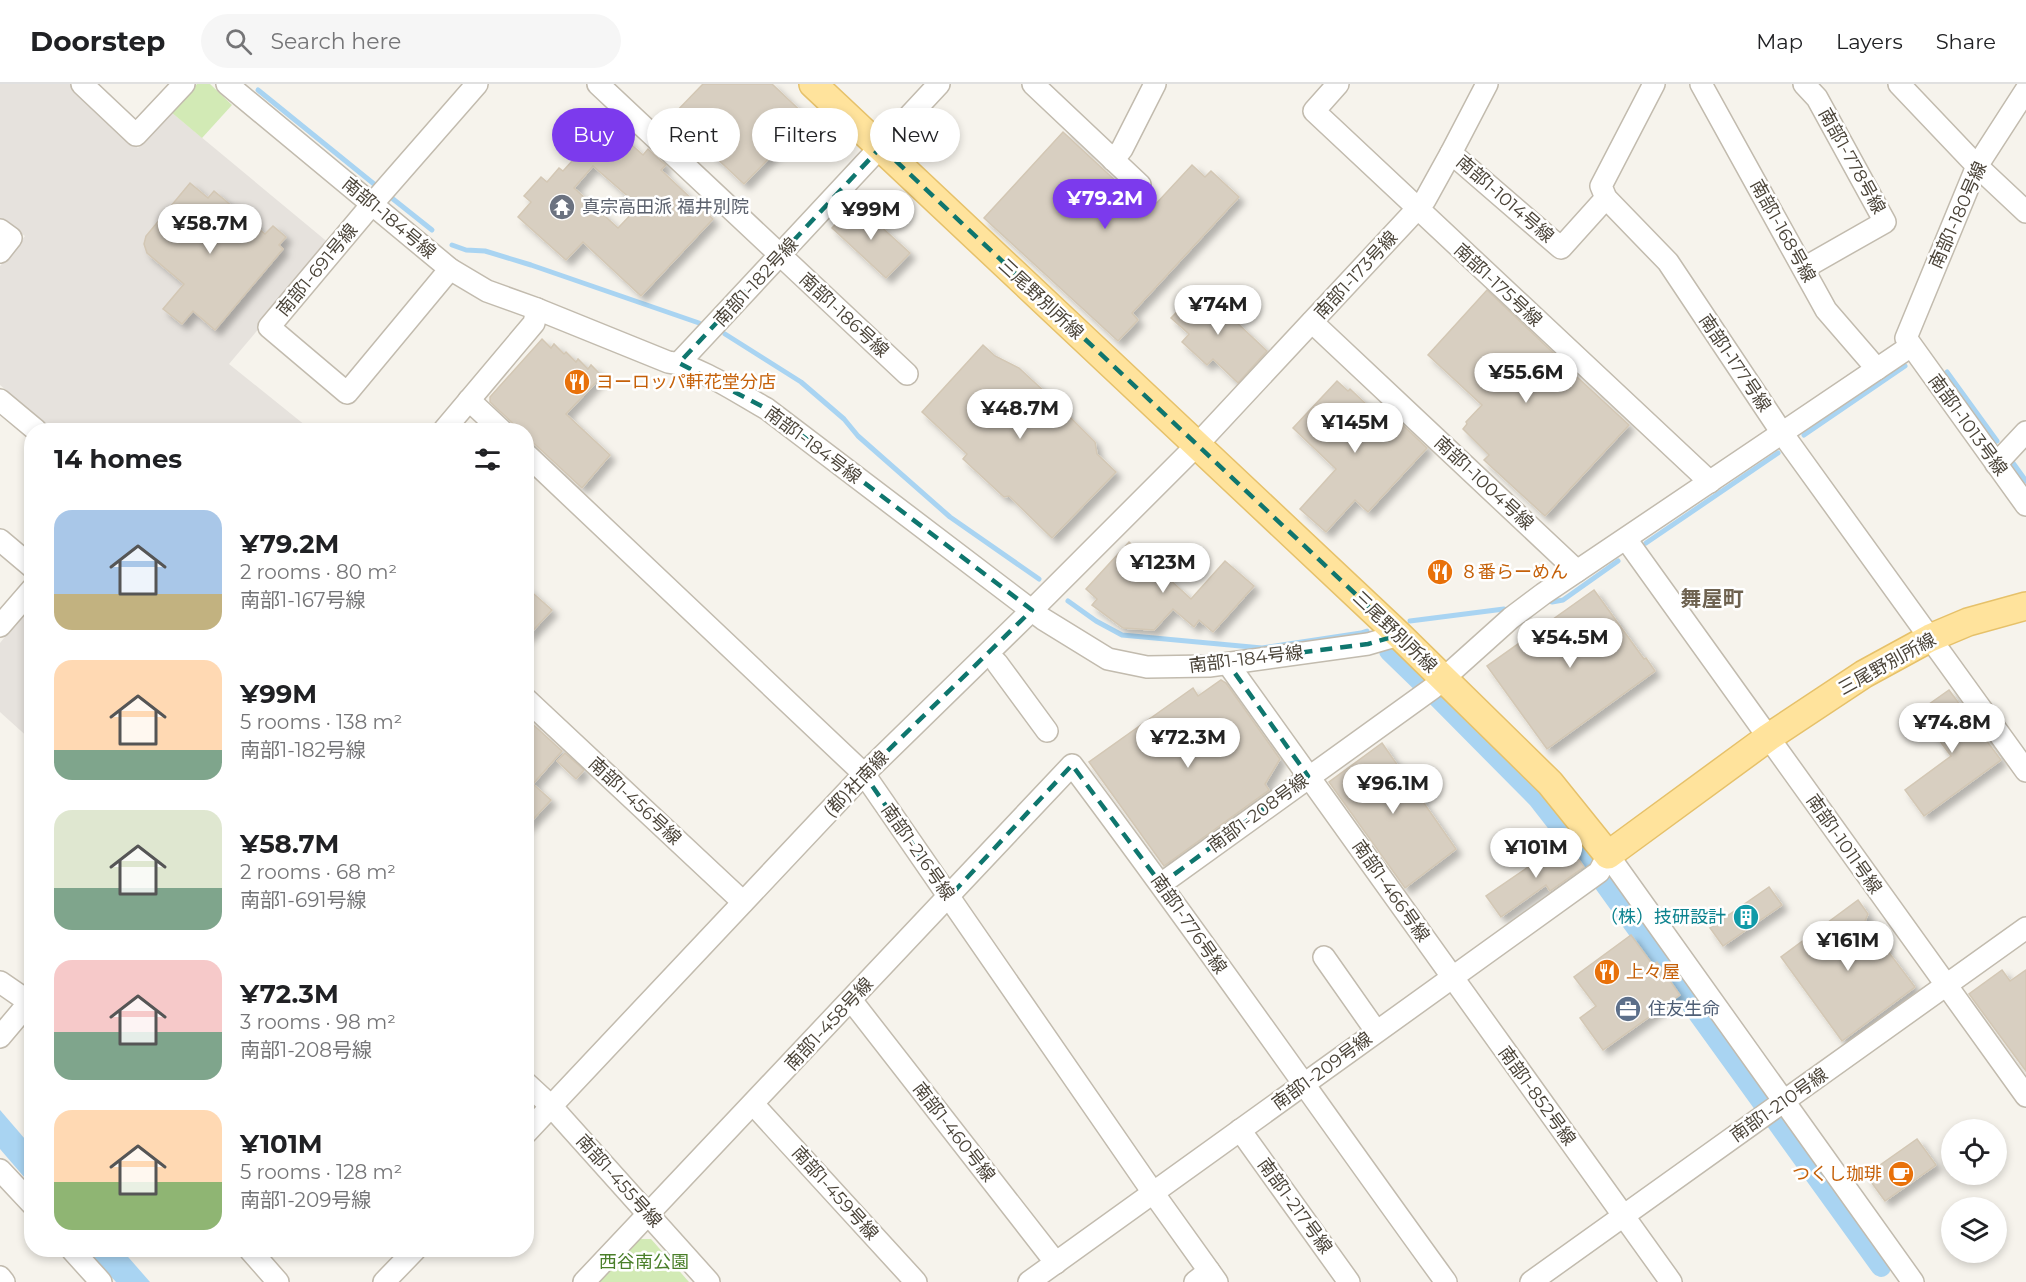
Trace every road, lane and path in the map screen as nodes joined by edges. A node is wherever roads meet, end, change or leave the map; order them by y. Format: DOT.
graph roads {
  1 [pos="82,84"];
  2 [pos="184,84"];
  3 [pos="477,84"];
  4 [pos="813,84"];
  5 [pos="939,84"];
  6 [pos="1033,84"];
  7 [pos="1155,84"];
  8 [pos="1338,84"];
  9 [pos="1487,84"];
  10 [pos="1654,84"];
  11 [pos="1701,84"];
  12 [pos="1804,84"];
  13 [pos="1899,84"];
  14 [pos="600,85"];
  15 [pos="238,88"];
  16 [pos="2026,90"];
  17 [pos="917,108"];
  18 [pos="870,137"];
  19 [pos="1451,153"];
  20 [pos="870,159"];
  21 [pos="1113,160"];
  22 [pos="897,162"];
  23 [pos="1977,166"];
  24 [pos="1140,184"];
  25 [pos="1606,198"];
  26 [pos="373,203"];
  27 [pos="1417,209"];
  28 [pos="2026,212"];
  29 [pos="0,230"];
  30 [pos="0,252"];
  31 [pos="781,256"];
  32 [pos="1804,268"];
  33 [pos="450,269"];
  34 [pos="537,309"];
  35 [pos="1312,321"];
  36 [pos="1911,346"];
  37 [pos="679,363"];
  38 [pos="1877,369"];
  39 [pos="907,374"];
  40 [pos="0,400"];
  41 [pos="469,400"];
  42 [pos="28,423"];
  43 [pos="450,423"];
  44 [pos="494,423"];
  45 [pos="2026,432"];
  46 [pos="1782,433"];
  47 [pos="1196,446"];
  48 [pos="534,462"];
  49 [pos="1996,464"];
  50 [pos="1710,482"];
  51 [pos="2026,505"];
  52 [pos="1626,539"];
  53 [pos="0,540"];
  54 [pos="24,560"];
  55 [pos="1577,571"];
  56 [pos="24,598"];
  57 [pos="2026,606"];
  58 [pos="1032,610"];
  59 [pos="0,626"];
  60 [pos="1399,635"];
  61 [pos="1930,638"];
  62 [pos="997,663"];
  63 [pos="1228,664"];
  64 [pos="1444,679"];
  65 [pos="534,706"];
  66 [pos="1047,731"];
  67 [pos="1768,737"];
  68 [pos="1072,765"];
  69 [pos="2026,771"];
  70 [pos="864,774"];
  71 [pos="1308,776"];
  72 [pos="1608,855"];
  73 [pos="1161,884"];
  74 [pos="949,897"];
  75 [pos="743,902"];
  76 [pos="2026,928"];
  77 [pos="1324,957"];
  78 [pos="1452,977"];
  79 [pos="0,982"];
  80 [pos="1946,986"];
  81 [pos="24,997"];
  82 [pos="851,1000"];
  83 [pos="24,1009"];
  84 [pos="1376,1031"];
  85 [pos="0,1037"];
  86 [pos="1303,1085"];
  87 [pos="534,1090"];
  88 [pos="2026,1096"];
  89 [pos="1783,1102"];
  90 [pos="753,1104"];
  91 [pos="551,1106"];
  92 [pos="534,1124"];
  93 [pos="1240,1130"];
  94 [pos="0,1170"];
  95 [pos="1154,1194"];
  96 [pos="24,1196"];
  97 [pos="649,1214"];
  98 [pos="1623,1215"];
  99 [pos="78,1257"];
  100 [pos="256,1257"];
  101 [pos="408,1257"];
  102 [pos="1056,1263"];
  103 [pos="0,1277"];
  104 [pos="1207,1278"];
  105 [pos="4,1282"];
  106 [pos="101,1282"];
  107 [pos="278,1282"];
  108 [pos="384,1282"];
  109 [pos="584,1282"];
  110 [pos="709,1282"];
  111 [pos="916,1282"];
  112 [pos="1029,1282"];
  113 [pos="1349,1282"];
  114 [pos="1446,1282"];
  115 [pos="1531,1282"];
  116 [pos="1671,1282"];
  117 [pos="1913,1282"];
  1 -- 2 [label="street"];
  3 -- 26 [label="street"];
  4 -- 18 [label="main road, 三尾野別所線"];
  5 -- 17 [label="street, 南部1-182号線"];
  6 -- 21 [label="street"];
  7 -- 21 [label="street"];
  8 -- 27 [label="street, 南部1-175号線"];
  9 -- 19 [label="street, 南部1-173号線"];
  10 -- 25 [label="street"];
  11 -- 32 [label="street, 南部1-168号線"];
  12 -- 32 [label="street, 南部1-778号線"];
  13 -- 23 [label="street"];
  14 -- 31 [label="street, 南部1-186号線"];
  15 -- 26 [label="street, 南部1-184号線"];
  16 -- 23 [label="street, 南部1-180号線"];
  19 -- 25 [label="street, 南部1-1014号線"];
  19 -- 27 [label="street, 南部1-173号線"];
  20 -- 31 [label="street, 南部1-182号線"];
  21 -- 24 [label="street"];
  22 -- 47 [label="main road, 三尾野別所線"];
  23 -- 28 [label="street"];
  23 -- 36 [label="street, 南部1-180号線"];
  25 -- 46 [label="street, 南部1-177号線"];
  26 -- 33 [label="street, 南部1-184号線"];
  26 -- 33 [label="street, 南部1-691号線"];
  27 -- 35 [label="street, 南部1-173号線"];
  27 -- 50 [label="street, 南部1-175号線"];
  29 -- 30 [label="street"];
  31 -- 37 [label="street, 南部1-182号線"];
  31 -- 39 [label="street, 南部1-186号線"];
  32 -- 38 [label="street, 南部1-168号線"];
  33 -- 34 [label="street, 南部1-184号線"];
  34 -- 37 [label="street, 南部1-184号線"];
  34 -- 41 [label="street"];
  35 -- 47 [label="street, 南部1-173号線"];
  35 -- 55 [label="street, 南部1-1004号線"];
  36 -- 38 [label="street, 南部1-208号線"];
  36 -- 49 [label="street, 南部1-1013号線"];
  37 -- 58 [label="street, 南部1-184号線"];
  38 -- 46 [label="street, 南部1-208号線"];
  40 -- 42 [label="street"];
  41 -- 43 [label="street"];
  41 -- 44 [label="street"];
  45 -- 49 [label="street"];
  46 -- 50 [label="street, 南部1-208号線"];
  46 -- 61 [label="street, 南部1-177号線"];
  47 -- 58 [label="street, (都)社南線"];
  47 -- 60 [label="main road, 三尾野別所線"];
  48 -- 70 [label="street, 南部1-216号線"];
  49 -- 51 [label="street, 南部1-1013号線"];
  50 -- 52 [label="street, 南部1-208号線"];
  52 -- 55 [label="street, 南部1-208号線"];
  52 -- 67 [label="street, 南部1-1011号線"];
  53 -- 54 [label="street"];
  55 -- 64 [label="street, 南部1-208号線"];
  56 -- 59 [label="street"];
  57 -- 61 [label="main road, 三尾野別所線"];
  58 -- 63 [label="street, 南部1-184号線"];
  58 -- 70 [label="street, (都)社南線"];
  60 -- 63 [label="street, 南部1-184号線"];
  60 -- 64 [label="main road, 三尾野別所線"];
  61 -- 67 [label="main road, 三尾野別所線"];
  61 -- 69 [label="street, 南部1-177号線"];
  62 -- 66 [label="street"];
  63 -- 71 [label="street, 南部1-466号線"];
  64 -- 71 [label="street, 南部1-208号線"];
  64 -- 72 [label="main road, 三尾野別所線"];
  65 -- 75 [label="street, 南部1-456号線"];
  67 -- 72 [label="main road, 三尾野別所線"];
  67 -- 80 [label="street, 南部1-1011号線"];
  68 -- 73 [label="street, 南部1-776号線"];
  68 -- 74 [label="street, 南部1-458号線"];
  70 -- 74 [label="street, 南部1-216号線"];
  70 -- 75 [label="street, (都)社南線"];
  71 -- 73 [label="street, 南部1-208号線"];
  71 -- 78 [label="street, 南部1-466号線"];
  72 -- 78 [label="street, 南部1-209号線"];
  72 -- 89 [label="street"];
  73 -- 86 [label="street, 南部1-776号線"];
  74 -- 82 [label="street, 南部1-458号線"];
  74 -- 95 [label="street, 南部1-216号線"];
  75 -- 91 [label="street, (都)社南線"];
  76 -- 80 [label="street, 南部1-210号線"];
  77 -- 84 [label="street"];
  78 -- 84 [label="street, 南部1-209号線"];
  78 -- 98 [label="street, 南部1-852号線"];
  79 -- 81 [label="street"];
  80 -- 88 [label="street, 南部1-1011号線"];
  80 -- 89 [label="street, 南部1-210号線"];
  82 -- 90 [label="street, 南部1-458号線"];
  82 -- 102 [label="street, 南部1-460号線"];
  83 -- 85 [label="street"];
  84 -- 86 [label="street, 南部1-209号線"];
  86 -- 93 [label="street, 南部1-209号線"];
  86 -- 114 [label="street, 南部1-776号線"];
  87 -- 91 [label="street, 南部1-455号線"];
  89 -- 98 [label="street, 南部1-210号線"];
  89 -- 117 [label="street"];
  90 -- 97 [label="street, 南部1-458号線"];
  90 -- 111 [label="street, 南部1-459号線"];
  91 -- 92 [label="street, (都)社南線"];
  91 -- 97 [label="street, 南部1-455号線"];
  93 -- 95 [label="street, 南部1-209号線"];
  93 -- 113 [label="street, 南部1-217号線"];
  94 -- 96 [label="street"];
  95 -- 102 [label="street, 南部1-209号線"];
  95 -- 104 [label="street, 南部1-216号線"];
  97 -- 109 [label="street, 南部1-458号線"];
  97 -- 110 [label="street, 南部1-455号線"];
  98 -- 115 [label="street, 南部1-210号線"];
  98 -- 116 [label="street, 南部1-852号線"];
  99 -- 106 [label="street"];
  100 -- 107 [label="street"];
  101 -- 108 [label="street"];
  102 -- 112 [label="street, 南部1-209号線"];
  103 -- 105 [label="street"];
}
